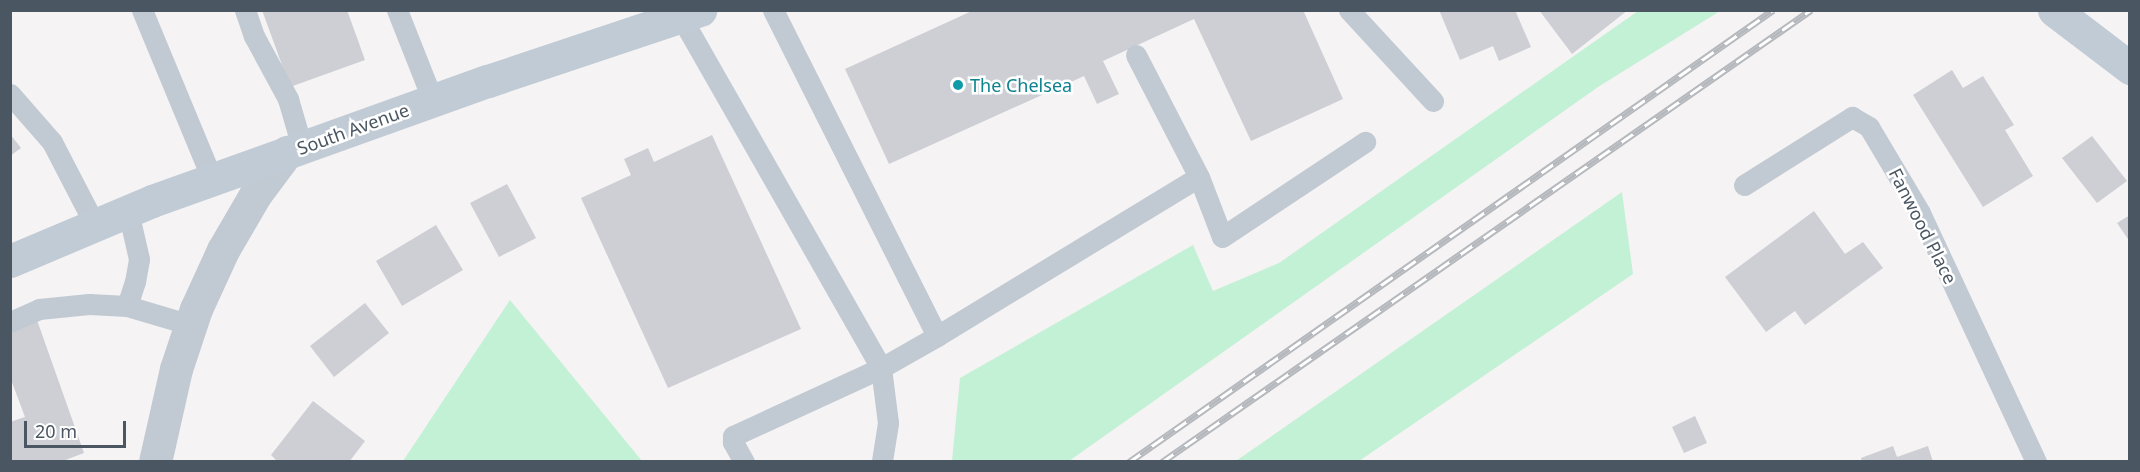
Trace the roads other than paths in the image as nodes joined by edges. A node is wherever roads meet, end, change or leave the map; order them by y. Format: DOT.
graph roads {
  1 [pos="142,10"];
  2 [pos="245,10"];
  3 [pos="398,10"];
  4 [pos="773,10"];
  5 [pos="1349,10"];
  6 [pos="2054,10"];
  7 [pos="691,14"];
  8 [pos="1136,55"];
  9 [pos="2130,68"];
  10 [pos="10,94"];
  11 [pos="433,101"];
  12 [pos="1433,101"];
  13 [pos="1365,142"];
  14 [pos="295,150"];
  15 [pos="1199,177"];
  16 [pos="212,179"];
  17 [pos="1744,185"];
  18 [pos="128,211"];
  19 [pos="95,225"];
  20 [pos="10,261"];
  21 [pos="127,306"];
  22 [pos="10,322"];
  23 [pos="191,324"];
  24 [pos="937,336"];
  25 [pos="881,368"];
  26 [pos="155,462"];
  27 [pos="744,462"];
  28 [pos="882,462"];
  29 [pos="2036,462"];
  1 -- 16 [label="lane"];
  2 -- 14 [label="lane"];
  3 -- 11 [label="lane"];
  4 -- 24 [label="lane"];
  5 -- 12 [label="lane"];
  6 -- 9 [label="main road"];
  7 -- 11 [label="main road, South Avenue"];
  7 -- 25 [label="lane"];
  8 -- 15 [label="lane"];
  10 -- 19 [label="lane"];
  11 -- 14 [label="main road, South Avenue"];
  13 -- 15 [label="lane"];
  14 -- 16 [label="main road, South Avenue"];
  14 -- 23 [label="street"];
  15 -- 24 [label="lane"];
  16 -- 18 [label="main road, South Avenue"];
  17 -- 29 [label="lane, Fanwood Place"];
  18 -- 19 [label="main road, South Avenue"];
  18 -- 21 [label="lane"];
  19 -- 20 [label="main road, South Avenue"];
  21 -- 22 [label="lane"];
  21 -- 23 [label="lane"];
  23 -- 26 [label="street"];
  24 -- 25 [label="lane"];
  25 -- 27 [label="lane"];
  25 -- 28 [label="lane"];
}
